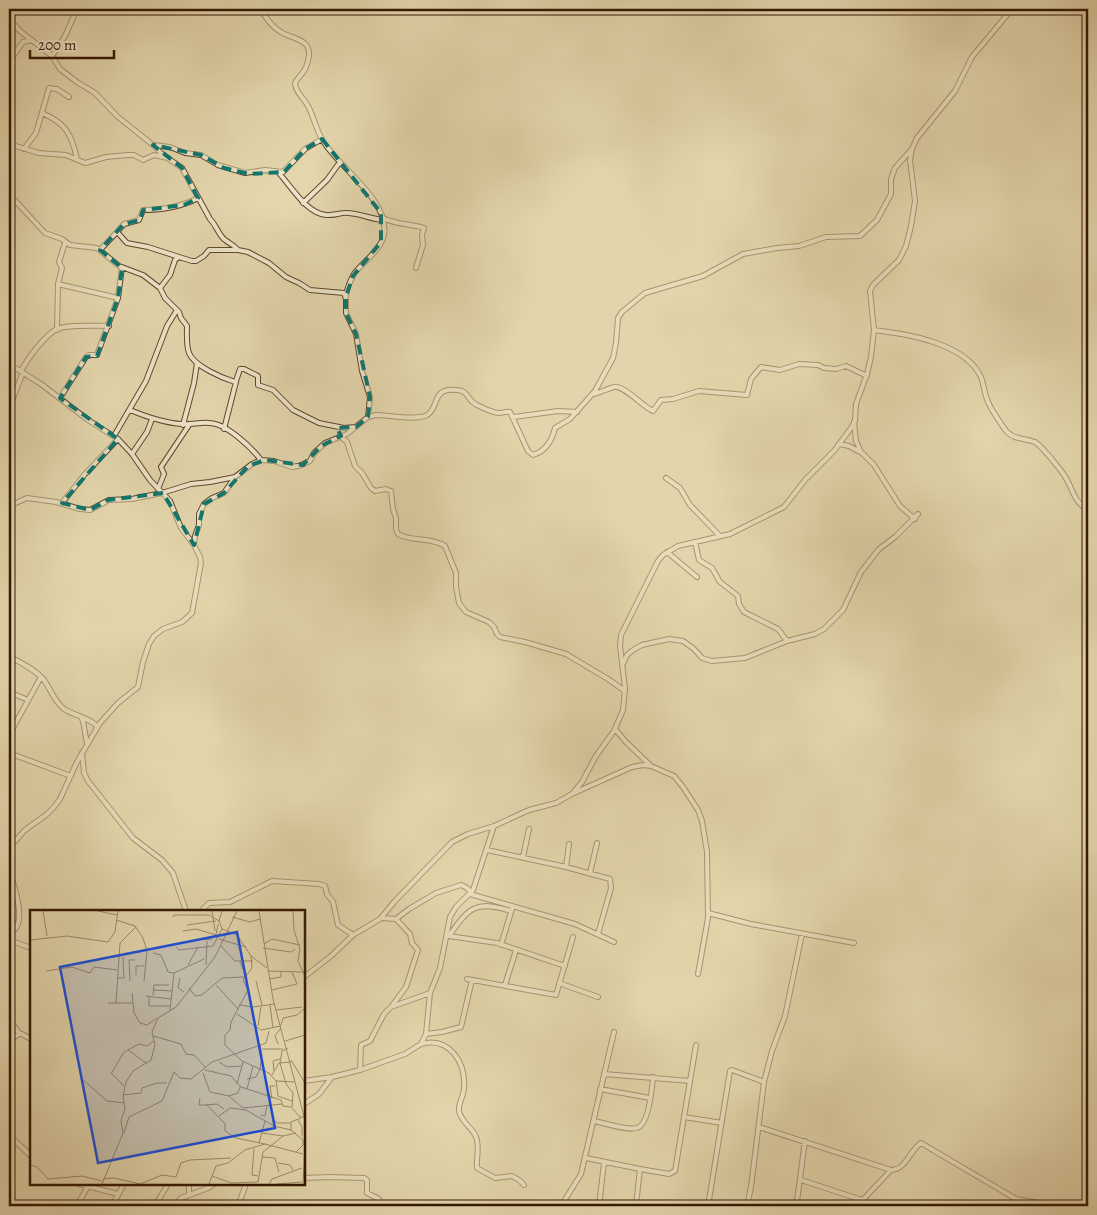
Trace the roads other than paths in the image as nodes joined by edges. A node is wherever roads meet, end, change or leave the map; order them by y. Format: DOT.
graph roads {
  1 [pos="76,9"];
  2 [pos="260,9"];
  3 [pos="1012,9"];
  4 [pos="9,19"];
  5 [pos="32,40"];
  6 [pos="52,56"];
  7 [pos="9,62"];
  8 [pos="69,97"];
  9 [pos="42,114"];
  10 [pos="322,139"];
  11 [pos="9,144"];
  12 [pos="153,145"];
  13 [pos="24,149"];
  14 [pos="912,149"];
  15 [pos="168,158"];
  16 [pos="77,159"];
  17 [pos="340,162"];
  18 [pos="278,172"];
  19 [pos="9,194"];
  20 [pos="198,198"];
  21 [pos="303,203"];
  22 [pos="383,218"];
  23 [pos="117,232"];
  24 [pos="66,243"];
  25 [pos="100,250"];
  26 [pos="238,250"];
  27 [pos="179,257"];
  28 [pos="122,267"];
  29 [pos="416,268"];
  30 [pos="58,284"];
  31 [pos="160,288"];
  32 [pos="346,296"];
  33 [pos="118,298"];
  34 [pos="177,310"];
  35 [pos="109,326"];
  36 [pos="57,330"];
  37 [pos="874,330"];
  38 [pos="197,363"];
  39 [pos="9,364"];
  40 [pos="22,372"];
  41 [pos="867,376"];
  42 [pos="236,382"];
  43 [pos="593,394"];
  44 [pos="60,398"];
  45 [pos="9,409"];
  46 [pos="370,409"];
  47 [pos="130,410"];
  48 [pos="577,412"];
  49 [pos="373,415"];
  50 [pos="368,417"];
  51 [pos="514,417"];
  52 [pos="152,419"];
  53 [pos="854,422"];
  54 [pos="190,424"];
  55 [pos="183,425"];
  56 [pos="336,426"];
  57 [pos="356,427"];
  58 [pos="224,429"];
  59 [pos="340,436"];
  60 [pos="116,438"];
  61 [pos="839,444"];
  62 [pos="861,452"];
  63 [pos="132,454"];
  64 [pos="261,460"];
  65 [pos="235,477"];
  66 [pos="666,478"];
  67 [pos="158,489"];
  68 [pos="162,493"];
  69 [pos="62,503"];
  70 [pos="9,506"];
  71 [pos="1088,510"];
  72 [pos="918,514"];
  73 [pos="914,519"];
  74 [pos="720,536"];
  75 [pos="695,542"];
  76 [pos="194,545"];
  77 [pos="667,552"];
  78 [pos="696,577"];
  79 [pos="787,641"];
  80 [pos="9,656"];
  81 [pos="622,666"];
  82 [pos="41,676"];
  83 [pos="625,691"];
  84 [pos="9,692"];
  85 [pos="28,700"];
  86 [pos="81,717"];
  87 [pos="97,724"];
  88 [pos="615,729"];
  89 [pos="9,732"];
  90 [pos="87,744"];
  91 [pos="9,753"];
  92 [pos="82,753"];
  93 [pos="651,766"];
  94 [pos="70,776"];
  95 [pos="572,794"];
  96 [pos="494,826"];
  97 [pos="529,829"];
  98 [pos="597,842"];
  99 [pos="569,844"];
  100 [pos="9,848"];
  101 [pos="487,850"];
  102 [pos="523,857"];
  103 [pos="566,867"];
  104 [pos="9,873"];
  105 [pos="590,873"];
  106 [pos="470,893"];
  107 [pos="513,906"];
  108 [pos="186,910"];
  109 [pos="202,910"];
  110 [pos="512,911"];
  111 [pos="708,913"];
  112 [pos="382,918"];
  113 [pos="396,919"];
  114 [pos="598,934"];
  115 [pos="802,934"];
  116 [pos="353,935"];
  117 [pos="574,937"];
  118 [pos="10,938"];
  119 [pos="614,942"];
  120 [pos="854,943"];
  121 [pos="502,945"];
  122 [pos="30,948"];
  123 [pos="516,950"];
  124 [pos="565,966"];
  125 [pos="698,974"];
  126 [pos="305,976"];
  127 [pos="559,983"];
  128 [pos="505,985"];
  129 [pos="430,992"];
  130 [pos="598,997"];
  131 [pos="391,1007"];
  132 [pos="9,1018"];
  133 [pos="614,1032"];
  134 [pos="20,1033"];
  135 [pos="426,1034"];
  136 [pos="9,1039"];
  137 [pos="30,1039"];
  138 [pos="421,1044"];
  139 [pos="696,1045"];
  140 [pos="360,1070"];
  141 [pos="604,1074"];
  142 [pos="332,1077"];
  143 [pos="654,1077"];
  144 [pos="305,1081"];
  145 [pos="690,1081"];
  146 [pos="764,1082"];
  147 [pos="600,1089"];
  148 [pos="650,1098"];
  149 [pos="305,1103"];
  150 [pos="684,1117"];
  151 [pos="594,1121"];
  152 [pos="722,1123"];
  153 [pos="759,1127"];
  154 [pos="9,1135"];
  155 [pos="805,1142"];
  156 [pos="30,1155"];
  157 [pos="586,1158"];
  158 [pos="604,1163"];
  159 [pos="640,1170"];
  160 [pos="891,1170"];
  161 [pos="305,1178"];
  162 [pos="801,1180"];
  163 [pos="88,1185"];
  164 [pos="123,1185"];
  165 [pos="167,1185"];
  166 [pos="189,1185"];
  167 [pos="212,1185"];
  168 [pos="246,1185"];
  169 [pos="524,1185"];
  170 [pos="118,1194"];
  171 [pos="189,1196"];
  172 [pos="379,1199"];
  173 [pos="709,1200"];
  174 [pos="862,1200"];
  175 [pos="797,1201"];
  176 [pos="9,1204"];
  177 [pos="1088,1204"];
  178 [pos="636,1205"];
  179 [pos="12,1206"];
  180 [pos="77,1206"];
  181 [pos="112,1206"];
  182 [pos="156,1206"];
  183 [pos="175,1206"];
  184 [pos="238,1206"];
  185 [pos="561,1206"];
  186 [pos="599,1206"];
  187 [pos="747,1206"];
  188 [pos="857,1206"];
  1 -- 6 [label="street"];
  2 -- 10 [label="street"];
  3 -- 14 [label="street"];
  4 -- 5 [label="street"];
  5 -- 6 [label="street"];
  5 -- 7 [label="street"];
  6 -- 12 [label="street"];
  8 -- 9 [label="street"];
  9 -- 13 [label="street"];
  9 -- 16 [label="street"];
  10 -- 17 [label="street"];
  10 -- 18 [label="street"];
  11 -- 13 [label="street"];
  12 -- 15 [label="street"];
  12 -- 18 [label="street"];
  13 -- 16 [label="street"];
  14 -- 37 [label="street"];
  14 -- 43 [label="street"];
  15 -- 16 [label="street"];
  15 -- 20 [label="street"];
  17 -- 21 [label="street"];
  17 -- 22 [label="street"];
  18 -- 21 [label="street"];
  19 -- 24 [label="street"];
  20 -- 23 [label="street"];
  20 -- 26 [label="street"];
  21 -- 22 [label="street"];
  22 -- 29 [label="street"];
  22 -- 32 [label="street"];
  23 -- 25 [label="street"];
  23 -- 27 [label="street"];
  24 -- 25 [label="street"];
  24 -- 30 [label="street"];
  25 -- 28 [label="street"];
  26 -- 27 [label="street"];
  26 -- 32 [label="street"];
  27 -- 31 [label="street"];
  28 -- 31 [label="street"];
  28 -- 33 [label="street"];
  30 -- 33 [label="street"];
  30 -- 36 [label="street"];
  31 -- 34 [label="street"];
  32 -- 46 [label="street"];
  33 -- 35 [label="street"];
  34 -- 38 [label="street"];
  34 -- 47 [label="street"];
  35 -- 36 [label="street"];
  35 -- 44 [label="street"];
  36 -- 40 [label="street"];
  37 -- 41 [label="street"];
  37 -- 71 [label="street"];
  38 -- 42 [label="street"];
  38 -- 55 [label="street"];
  39 -- 40 [label="street"];
  40 -- 44 [label="street"];
  40 -- 45 [label="street"];
  41 -- 43 [label="street"];
  41 -- 53 [label="street"];
  42 -- 56 [label="street"];
  42 -- 58 [label="street"];
  43 -- 48 [label="street"];
  44 -- 60 [label="street"];
  46 -- 49 [label="street"];
  46 -- 50 [label="street"];
  47 -- 52 [label="street"];
  47 -- 60 [label="street"];
  48 -- 51 [label="street"];
  48 -- 51 [label="street"];
  49 -- 50 [label="street"];
  49 -- 51 [label="street"];
  50 -- 57 [label="street"];
  52 -- 55 [label="street"];
  52 -- 63 [label="street"];
  53 -- 61 [label="street"];
  53 -- 62 [label="street"];
  54 -- 55 [label="street"];
  54 -- 58 [label="street"];
  54 -- 67 [label="street"];
  56 -- 57 [label="street"];
  56 -- 59 [label="street"];
  57 -- 59 [label="street"];
  58 -- 64 [label="street"];
  59 -- 64 [label="street"];
  59 -- 83 [label="street"];
  60 -- 63 [label="street"];
  60 -- 69 [label="street"];
  61 -- 62 [label="street"];
  61 -- 74 [label="street"];
  62 -- 73 [label="street"];
  63 -- 67 [label="street"];
  64 -- 65 [label="street"];
  65 -- 68 [label="street"];
  65 -- 76 [label="street"];
  66 -- 74 [label="street"];
  67 -- 68 [label="street"];
  68 -- 69 [label="street"];
  68 -- 76 [label="street"];
  69 -- 70 [label="street"];
  72 -- 73 [label="street"];
  73 -- 79 [label="street"];
  74 -- 75 [label="street"];
  75 -- 77 [label="street"];
  75 -- 79 [label="street"];
  76 -- 87 [label="street"];
  77 -- 78 [label="street"];
  77 -- 81 [label="street"];
  79 -- 81 [label="street"];
  80 -- 82 [label="street"];
  81 -- 83 [label="street"];
  82 -- 85 [label="street"];
  82 -- 86 [label="street"];
  83 -- 88 [label="street"];
  84 -- 85 [label="street"];
  85 -- 89 [label="street"];
  86 -- 87 [label="street"];
  86 -- 90 [label="street"];
  87 -- 90 [label="street"];
  88 -- 93 [label="street"];
  88 -- 95 [label="street"];
  90 -- 92 [label="street"];
  91 -- 94 [label="street"];
  92 -- 94 [label="street"];
  92 -- 108 [label="street"];
  93 -- 95 [label="street"];
  93 -- 111 [label="street"];
  94 -- 100 [label="street"];
  95 -- 96 [label="street"];
  96 -- 101 [label="street"];
  96 -- 112 [label="street"];
  97 -- 102 [label="street"];
  98 -- 105 [label="street"];
  99 -- 103 [label="street"];
  101 -- 102 [label="street"];
  101 -- 106 [label="street"];
  102 -- 103 [label="street"];
  103 -- 105 [label="street"];
  104 -- 118 [label="street"];
  105 -- 114 [label="street"];
  106 -- 107 [label="street"];
  106 -- 113 [label="street"];
  106 -- 129 [label="street"];
  107 -- 110 [label="street"];
  107 -- 114 [label="street"];
  109 -- 116 [label="street"];
  110 -- 121 [label="street"];
  110 -- 121 [label="street"];
  111 -- 115 [label="street"];
  111 -- 125 [label="street"];
  112 -- 113 [label="street"];
  112 -- 116 [label="street"];
  113 -- 131 [label="street"];
  114 -- 119 [label="street"];
  115 -- 120 [label="street"];
  115 -- 146 [label="street"];
  116 -- 126 [label="street"];
  117 -- 124 [label="street"];
  118 -- 122 [label="street"];
  121 -- 123 [label="street"];
  123 -- 124 [label="street"];
  123 -- 128 [label="street"];
  124 -- 127 [label="street"];
  127 -- 128 [label="street"];
  127 -- 130 [label="street"];
  128 -- 135 [label="street"];
  129 -- 131 [label="street"];
  129 -- 135 [label="street"];
  131 -- 140 [label="street"];
  132 -- 134 [label="street"];
  133 -- 141 [label="street"];
  134 -- 136 [label="street"];
  134 -- 137 [label="street"];
  135 -- 138 [label="street"];
  138 -- 140 [label="street"];
  138 -- 169 [label="street"];
  139 -- 145 [label="street"];
  140 -- 142 [label="street"];
  141 -- 143 [label="street"];
  141 -- 147 [label="street"];
  142 -- 144 [label="street"];
  142 -- 149 [label="street"];
  143 -- 145 [label="street"];
  143 -- 148 [label="street"];
  145 -- 150 [label="street"];
  146 -- 152 [label="street"];
  146 -- 153 [label="street"];
  147 -- 148 [label="street"];
  147 -- 151 [label="street"];
  148 -- 151 [label="street"];
  150 -- 152 [label="street"];
  150 -- 159 [label="street"];
  151 -- 157 [label="street"];
  152 -- 173 [label="street"];
  153 -- 155 [label="street"];
  153 -- 187 [label="street"];
  154 -- 156 [label="street"];
  155 -- 160 [label="street"];
  155 -- 162 [label="street"];
  157 -- 158 [label="street"];
  157 -- 185 [label="street"];
  158 -- 159 [label="street"];
  158 -- 186 [label="street"];
  159 -- 178 [label="street"];
  160 -- 174 [label="street"];
  160 -- 177 [label="street"];
  161 -- 172 [label="street"];
  162 -- 174 [label="street"];
  162 -- 175 [label="street"];
  163 -- 170 [label="street"];
  163 -- 180 [label="street"];
  164 -- 170 [label="street"];
  165 -- 182 [label="street"];
  166 -- 171 [label="street"];
  167 -- 171 [label="street"];
  168 -- 184 [label="street"];
  170 -- 181 [label="street"];
  171 -- 183 [label="street"];
  174 -- 188 [label="street"];
  176 -- 179 [label="street"];
}
